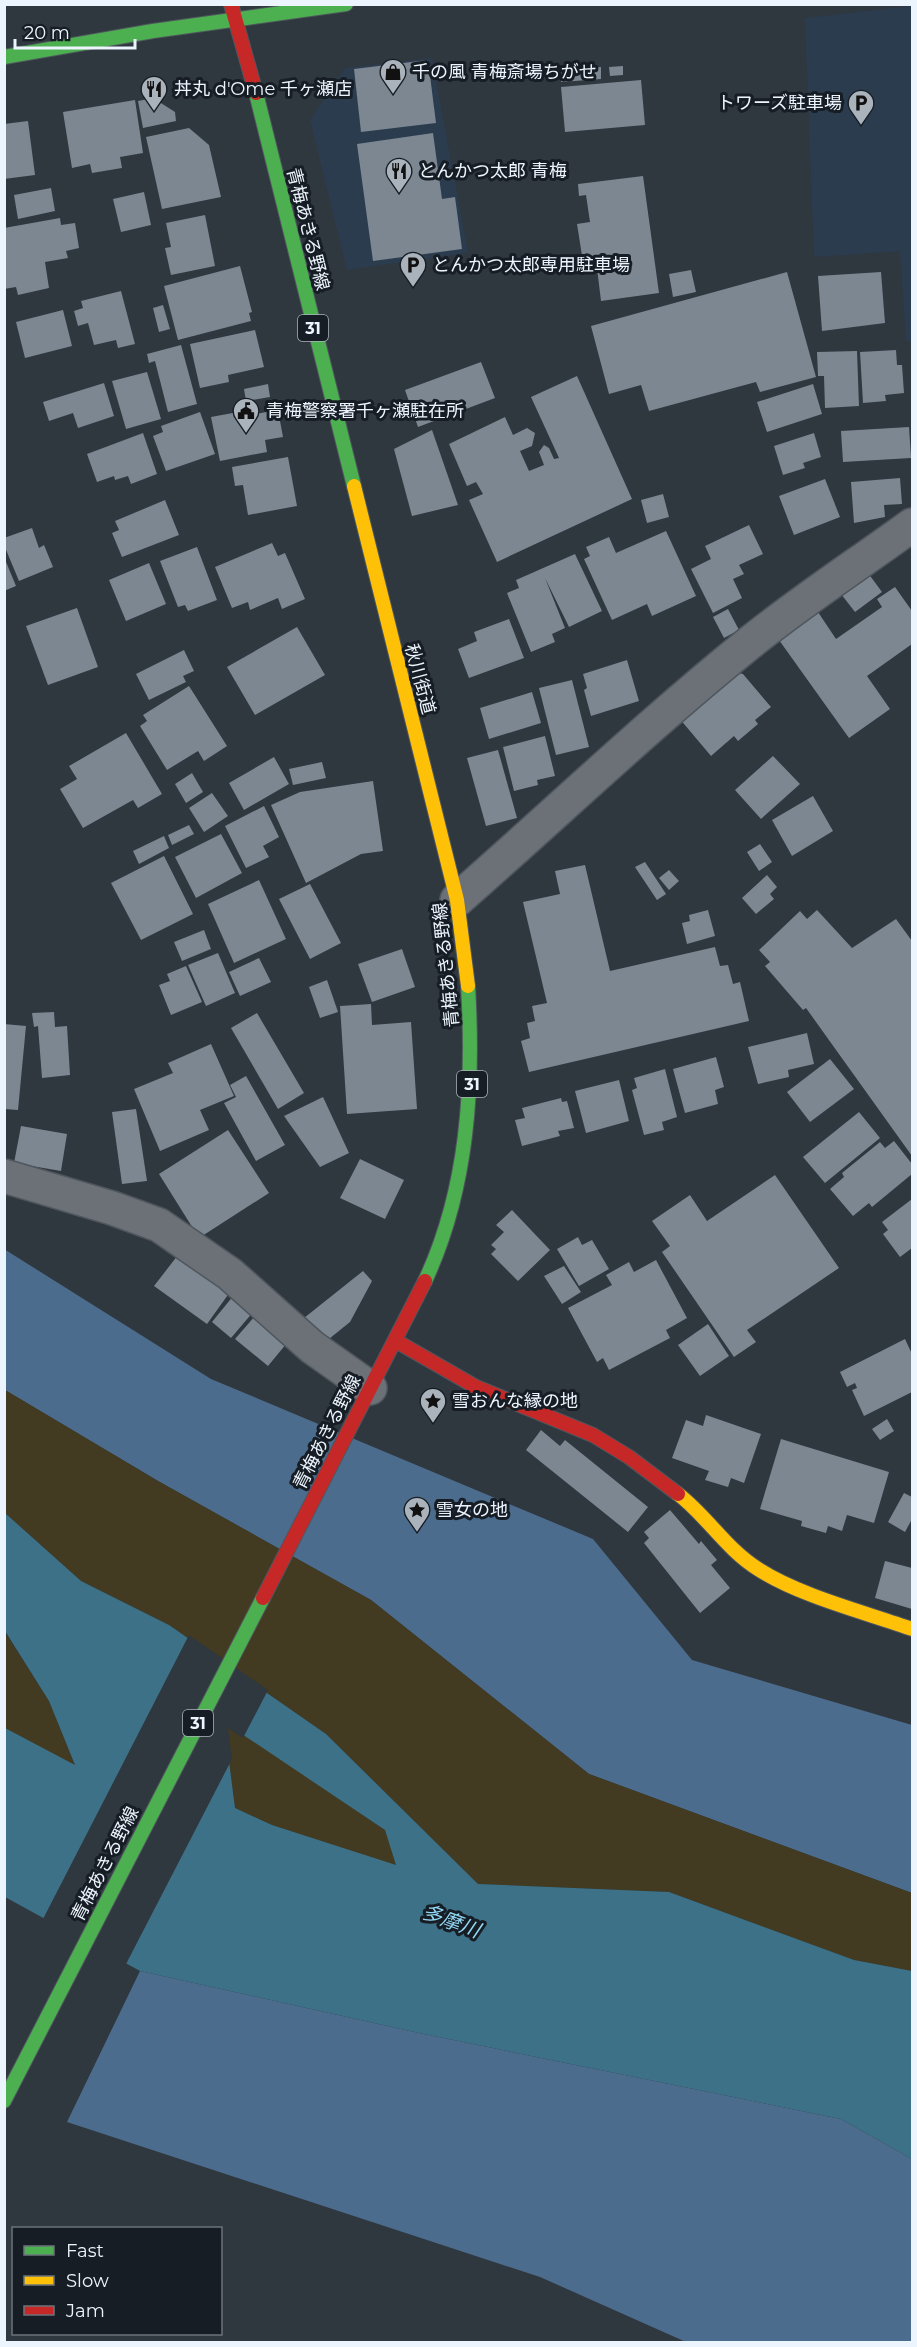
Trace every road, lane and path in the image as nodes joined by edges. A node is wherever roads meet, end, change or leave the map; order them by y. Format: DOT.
graph roads {
  1 [pos="231,4"];
  2 [pos="346,4"];
  3 [pos="236,19"];
  4 [pos="4,57"];
  5 [pos="912,525"];
  6 [pos="390,637"];
  7 [pos="416,730"];
  8 [pos="458,900"];
  9 [pos="4,1176"];
  10 [pos="396,1341"];
  11 [pos="370,1388"];
  12 [pos="912,1629"];
  13 [pos="4,2101"];
  1 -- 3 [label="main road, 青梅あきる野線 / 31"];
  2 -- 3 [label="main road"];
  3 -- 4 [label="main road"];
  3 -- 6 [label="main road, 青梅あきる野線 / 31"];
  5 -- 8 [label="street"];
  6 -- 7 [label="main road, 秋川街道 / 31"];
  7 -- 8 [label="main road, 青梅あきる野線 / 31"];
  8 -- 10 [label="main road, 青梅あきる野線 / 31"];
  9 -- 11 [label="street"];
  10 -- 11 [label="main road, 青梅あきる野線 / 31"];
  10 -- 12 [label="main road"];
  11 -- 13 [label="main road, 青梅あきる野線 / 31"];
}
